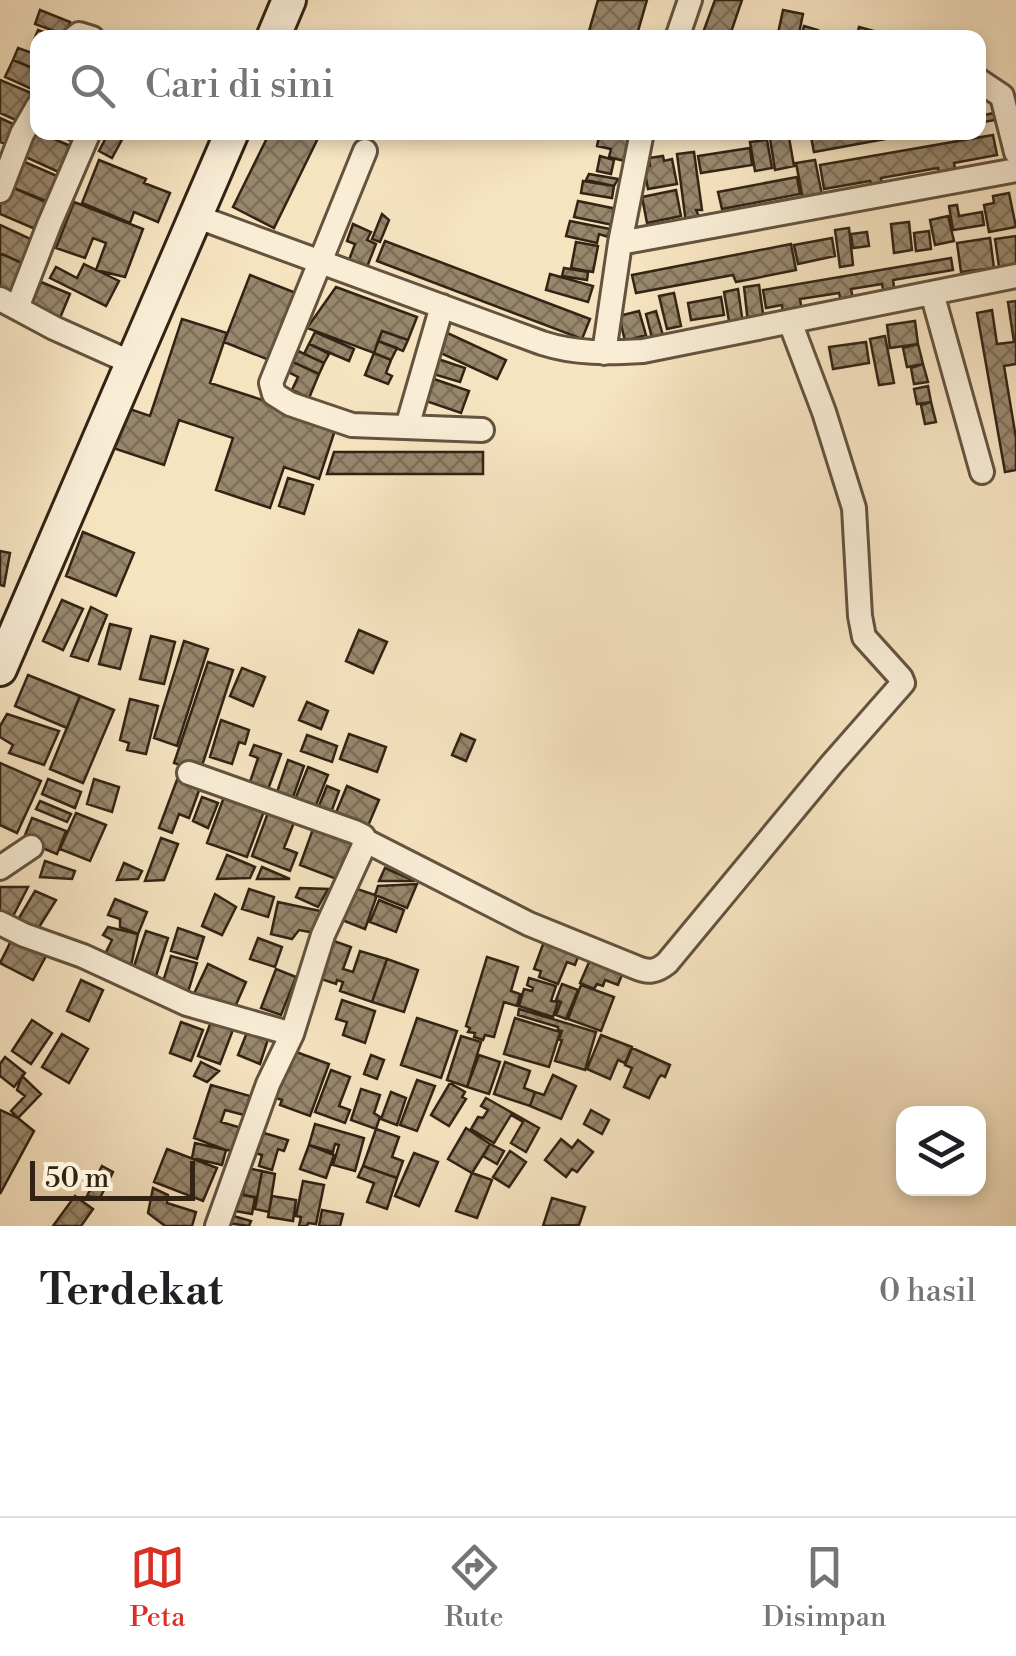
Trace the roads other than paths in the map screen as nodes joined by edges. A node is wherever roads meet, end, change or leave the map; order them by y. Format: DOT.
graph roads {
  1 [pos="290,0"];
  2 [pos="690,0"];
  3 [pos="277,30"];
  4 [pos="680,30"];
  5 [pos="986,82"];
  6 [pos="1009,99"];
  7 [pos="30,120"];
  8 [pos="85,140"];
  9 [pos="229,140"];
  10 [pos="647,140"];
  11 [pos="365,152"];
  12 [pos="1016,152"];
  13 [pos="1016,170"];
  14 [pos="0,191"];
  15 [pos="196,216"];
  16 [pos="620,243"];
  17 [pos="319,260"];
  18 [pos="1016,276"];
  19 [pos="932,293"];
  20 [pos="8,304"];
  21 [pos="442,306"];
  22 [pos="790,322"];
  23 [pos="604,353"];
  24 [pos="132,363"];
  25 [pos="406,427"];
  26 [pos="482,430"];
  27 [pos="982,472"];
  28 [pos="0,669"];
  29 [pos="189,773"];
  30 [pos="366,841"];
  31 [pos="30,847"];
  32 [pos="0,868"];
  33 [pos="0,923"];
  34 [pos="292,1034"];
  35 [pos="217,1226"];
  1 -- 3 [label="main road"];
  2 -- 4 [label="street"];
  5 -- 6 [label="street"];
  6 -- 12 [label="street"];
  7 -- 14 [label="street"];
  8 -- 20 [label="street"];
  9 -- 15 [label="main road"];
  10 -- 16 [label="street"];
  11 -- 17 [label="street"];
  13 -- 16 [label="street"];
  15 -- 17 [label="street"];
  15 -- 24 [label="main road"];
  16 -- 23 [label="street"];
  17 -- 21 [label="street"];
  17 -- 25 [label="street"];
  18 -- 19 [label="street"];
  19 -- 22 [label="street"];
  19 -- 27 [label="street"];
  20 -- 24 [label="street"];
  21 -- 23 [label="street"];
  21 -- 25 [label="street"];
  22 -- 23 [label="street"];
  22 -- 30 [label="street"];
  24 -- 28 [label="main road"];
  25 -- 26 [label="street"];
  29 -- 30 [label="street"];
  30 -- 34 [label="street"];
  31 -- 32 [label="street"];
  33 -- 34 [label="street"];
  34 -- 35 [label="street"];
}
